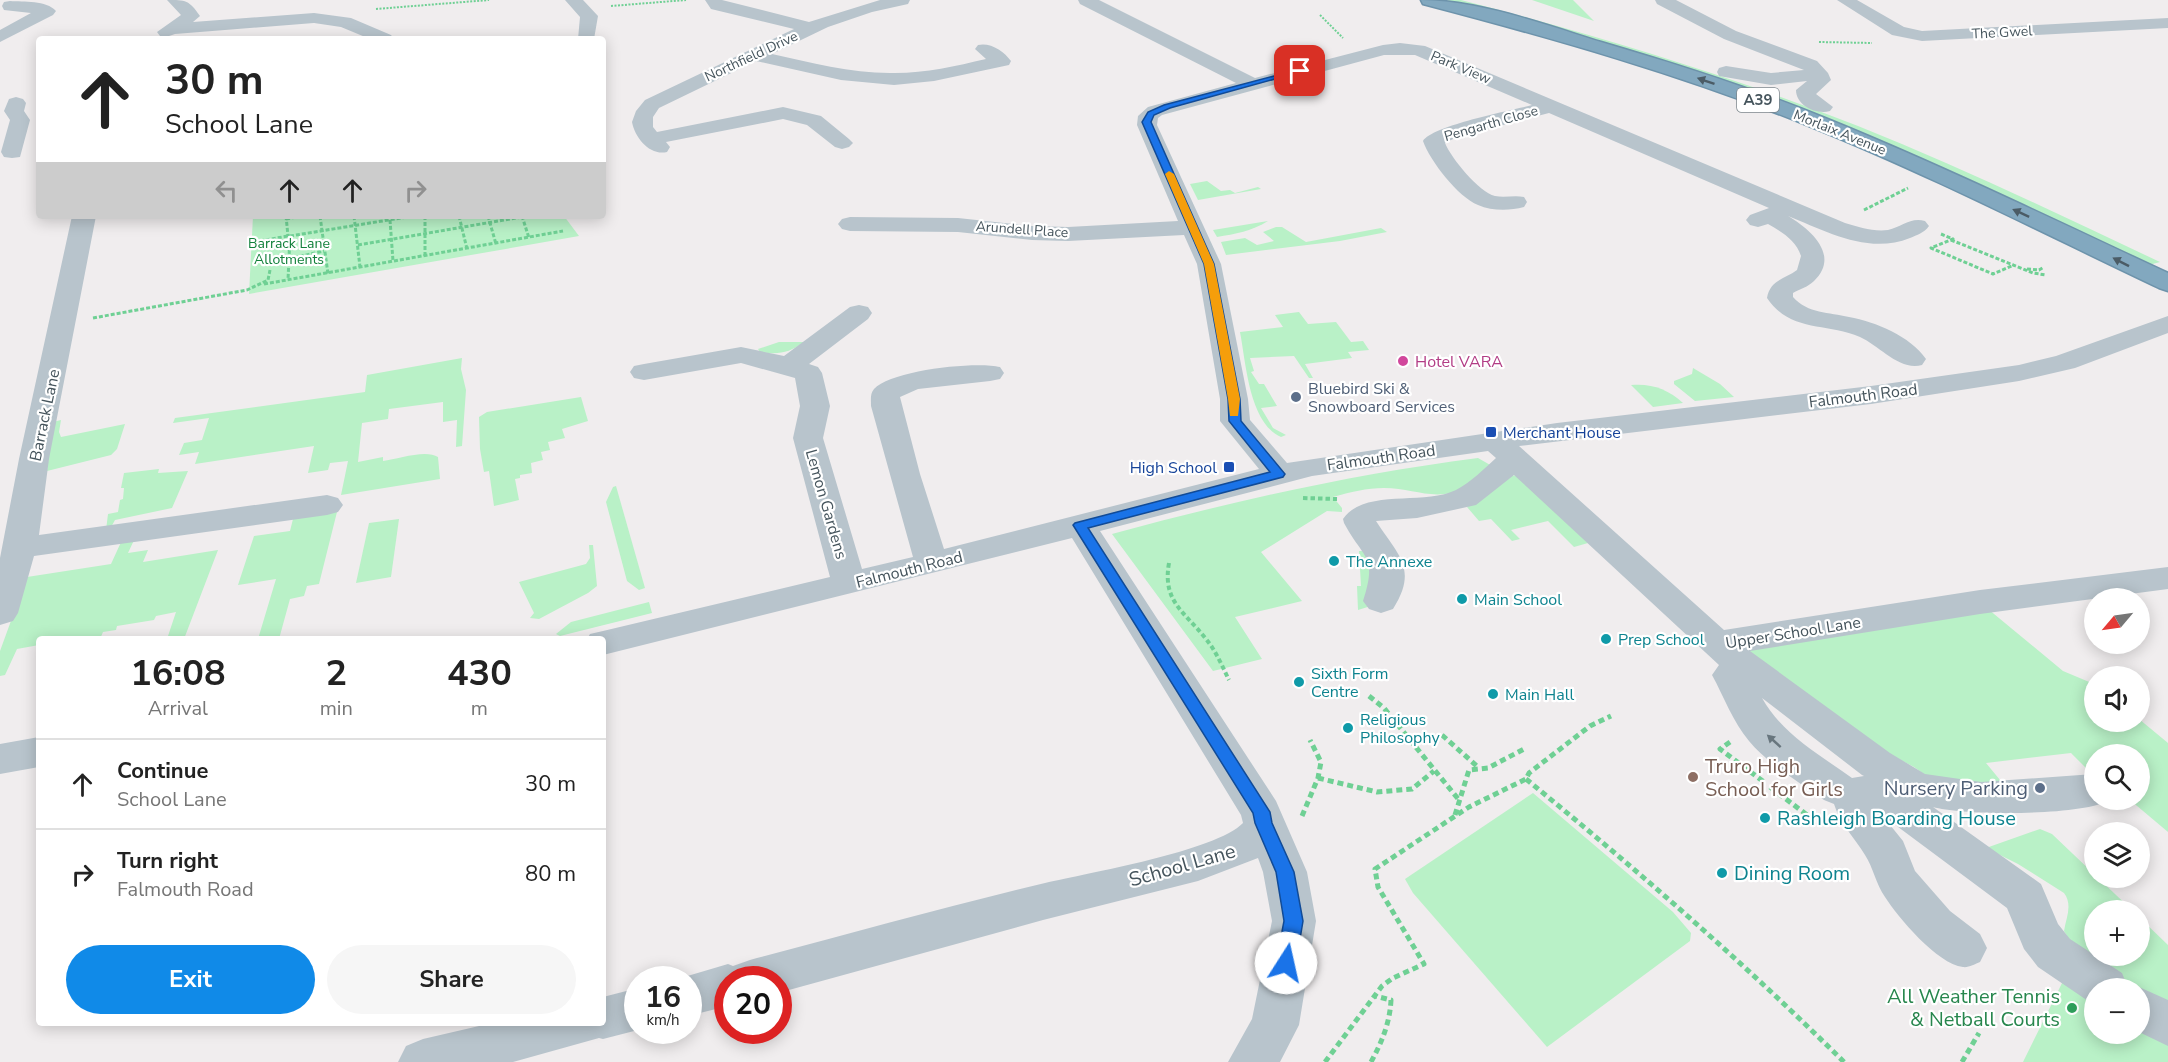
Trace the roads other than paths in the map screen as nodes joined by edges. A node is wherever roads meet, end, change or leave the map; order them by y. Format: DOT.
graph roads {
  1 [pos="29,0"];
  2 [pos="175,0"];
  3 [pos="713,0"];
  4 [pos="902,0"];
  5 [pos="1086,0"];
  6 [pos="1429,0"];
  7 [pos="1472,0"];
  8 [pos="1663,0"];
  9 [pos="1845,0"];
  10 [pos="578,5"];
  11 [pos="5,8"];
  12 [pos="2168,23"];
  13 [pos="810,28"];
  14 [pos="172,29"];
  15 [pos="159,36"];
  16 [pos="378,36"];
  17 [pos="586,36"];
  18 [pos="0,37"];
  19 [pos="984,50"];
  20 [pos="753,55"];
  21 [pos="1726,72"];
  22 [pos="1816,72"];
  23 [pos="1252,84"];
  24 [pos="16,103"];
  25 [pos="1552,106"];
  26 [pos="1823,107"];
  27 [pos="842,143"];
  28 [pos="14,152"];
  29 [pos="1997,179"];
  30 [pos="1516,202"];
  31 [pos="1772,215"];
  32 [pos="83,219"];
  33 [pos="848,224"];
  34 [pos="1194,226"];
  35 [pos="2098,227"];
  36 [pos="1922,235"];
  37 [pos="2168,259"];
  38 [pos="2168,283"];
  39 [pos="859,313"];
  40 [pos="2168,324"];
  41 [pos="1912,359"];
  42 [pos="789,366"];
  43 [pos="644,372"];
  44 [pos="990,373"];
  45 [pos="1505,449"];
  46 [pos="1285,486"];
  47 [pos="327,504"];
  48 [pos="1080,525"];
  49 [pos="23,533"];
  50 [pos="932,564"];
  51 [pos="2168,578"];
  52 [pos="849,584"];
  53 [pos="1381,601"];
  54 [pos="0,613"];
  55 [pos="606,642"];
  56 [pos="1728,653"];
  57 [pos="36,753"];
  58 [pos="0,759"];
  59 [pos="1875,787"];
  60 [pos="2084,791"];
  61 [pos="1281,823"];
  62 [pos="1964,948"];
  63 [pos="792,969"];
  64 [pos="2090,978"];
  65 [pos="624,1013"];
  66 [pos="2150,1014"];
  67 [pos="606,1017"];
  68 [pos="2168,1024"];
  69 [pos="570,1026"];
  70 [pos="423,1062"];
  71 [pos="1253,1062"];
  1 -- 11 [label="street"];
  2 -- 14 [label="street"];
  3 -- 13 [label="street"];
  4 -- 13 [label="street, Northfield Drive"];
  5 -- 23 [label="street"];
  38 -- 6 [label="highway, Morlaix Avenue / A39, one-way"];
  7 -- 21 [label="highway, Morlaix Avenue / A39"];
  8 -- 22 [label="street"];
  9 -- 12 [label="street, The Gwel"];
  10 -- 17 [label="street"];
  11 -- 18 [label="street"];
  13 -- 20 [label="street, Northfield Drive"];
  14 -- 15 [label="street"];
  14 -- 16 [label="street"];
  19 -- 20 [label="street"];
  20 -- 27 [label="street, Northfield Drive"];
  21 -- 22 [label="street"];
  21 -- 26 [label="highway, Morlaix Avenue / A39"];
  22 -- 26 [label="street"];
  23 -- 25 [label="street, Park View"];
  23 -- 34 [label="street, Park View"];
  24 -- 28 [label="street"];
  25 -- 30 [label="street, Pengarth Close"];
  25 -- 31 [label="street, Park View"];
  26 -- 29 [label="highway, Morlaix Avenue / A39"];
  31 -- 36 [label="street"];
  31 -- 41 [label="street"];
  32 -- 49 [label="street, Barrack Lane"];
  33 -- 34 [label="street, Arundell Place"];
  34 -- 46 [label="street, Park View"];
  35 -- 37 [label="highway"];
  39 -- 42 [label="street"];
  40 -- 45 [label="street, Falmouth Road"];
  42 -- 43 [label="street, Lemon Gardens"];
  42 -- 52 [label="street, Lemon Gardens"];
  44 -- 50 [label="street"];
  45 -- 46 [label="street, Falmouth Road"];
  45 -- 53 [label="street"];
  45 -- 56 [label="street, Upper School Lane"];
  46 -- 48 [label="street, Falmouth Road"];
  47 -- 49 [label="street"];
  48 -- 50 [label="street, Falmouth Road"];
  48 -- 61 [label="street"];
  49 -- 54 [label="street, Barrack Lane"];
  50 -- 52 [label="street, Falmouth Road"];
  51 -- 56 [label="street, Upper School Lane"];
  52 -- 55 [label="street, Falmouth Road"];
  56 -- 59 [label="street"];
  57 -- 58 [label="street"];
  59 -- 60 [label="street"];
  59 -- 62 [label="street"];
  59 -- 64 [label="street"];
  61 -- 63 [label="street, School Lane"];
  61 -- 71 [label="street"];
  65 -- 67 [label="street"];
  66 -- 68 [label="street"];
  69 -- 70 [label="street"];
}
